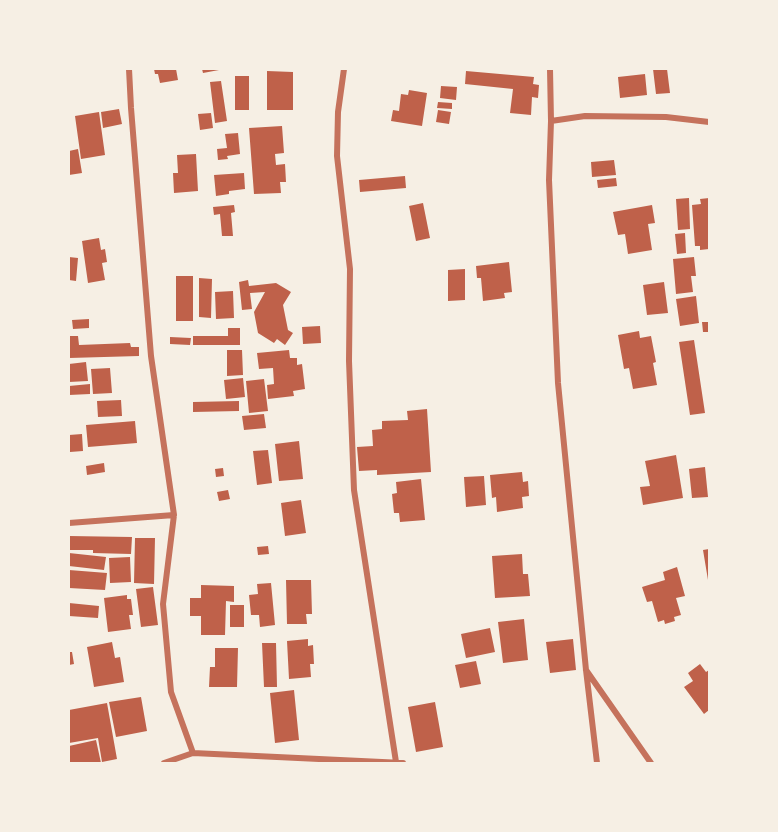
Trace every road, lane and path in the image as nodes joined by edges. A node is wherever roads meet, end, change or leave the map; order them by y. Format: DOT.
graph roads {
  1 [pos="129,69"];
  2 [pos="344,69"];
  3 [pos="549,69"];
  4 [pos="551,121"];
  5 [pos="709,122"];
  6 [pos="174,515"];
  7 [pos="69,524"];
  8 [pos="586,670"];
  9 [pos="193,753"];
  10 [pos="399,762"];
  11 [pos="164,763"];
  12 [pos="597,763"];
  13 [pos="651,763"];
  1 -- 6 [label="street"];
  2 -- 10 [label="street"];
  3 -- 4 [label="street"];
  4 -- 5 [label="street"];
  4 -- 8 [label="street"];
  6 -- 7 [label="street"];
  6 -- 9 [label="street"];
  8 -- 12 [label="street"];
  8 -- 13 [label="street"];
  9 -- 10 [label="street"];
  9 -- 11 [label="street"];
}
